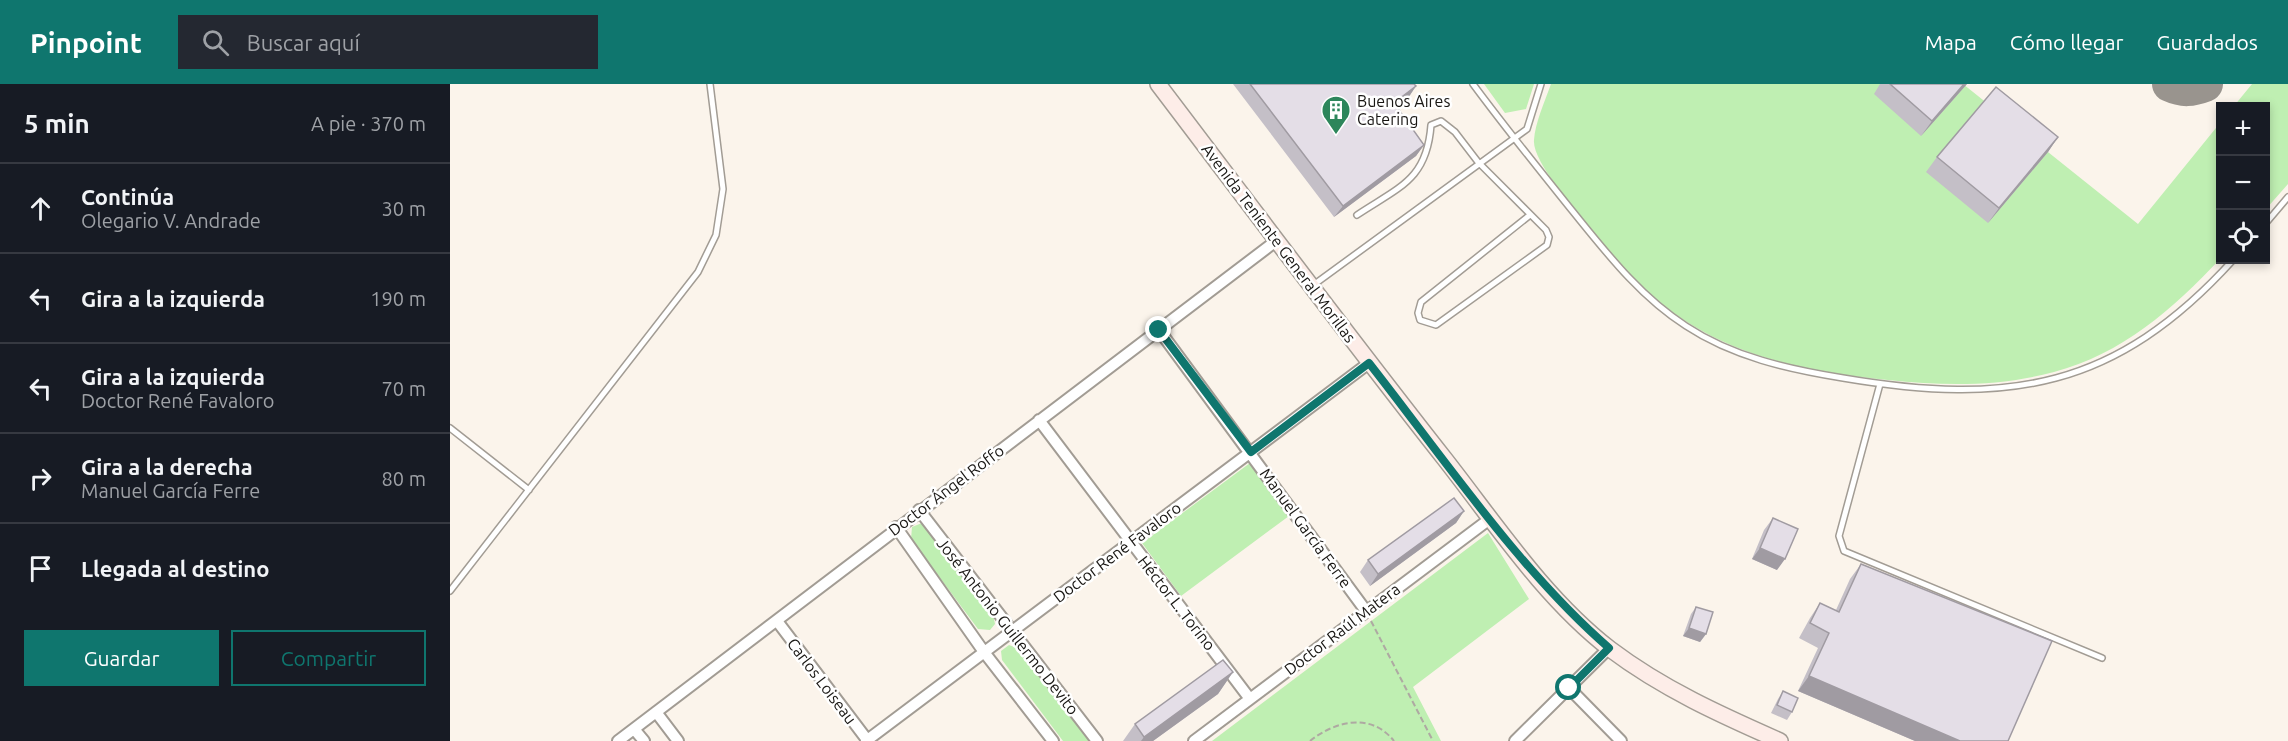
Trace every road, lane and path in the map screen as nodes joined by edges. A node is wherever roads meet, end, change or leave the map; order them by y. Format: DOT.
graph roads {
  1 [pos="710,84"];
  2 [pos="1158,84"];
  3 [pos="1473,84"];
  4 [pos="1541,84"];
  5 [pos="1513,139"];
  6 [pos="1478,162"];
  7 [pos="2288,197"];
  8 [pos="1357,215"];
  9 [pos="1530,215"];
  10 [pos="2270,217"];
  11 [pos="1276,241"];
  12 [pos="2229,264"];
  13 [pos="1312,287"];
  14 [pos="1159,330"];
  15 [pos="1369,363"];
  16 [pos="1880,384"];
  17 [pos="1039,420"];
  18 [pos="450,428"];
  19 [pos="1251,452"];
  20 [pos="528,490"];
  21 [pos="919,510"];
  22 [pos="1491,518"];
  23 [pos="896,527"];
  24 [pos="1130,542"];
  25 [pos="450,591"];
  26 [pos="1366,611"];
  27 [pos="777,621"];
  28 [pos="1012,631"];
  29 [pos="1609,648"];
  30 [pos="984,652"];
  31 [pos="2102,658"];
  32 [pos="1569,688"];
  33 [pos="1250,699"];
  34 [pos="656,712"];
  35 [pos="634,729"];
  36 [pos="618,741"];
  37 [pos="644,741"];
  38 [pos="678,741"];
  39 [pos="867,741"];
  40 [pos="1053,741"];
  41 [pos="1097,741"];
  42 [pos="1194,741"];
  43 [pos="1310,741"];
  44 [pos="1394,741"];
  45 [pos="1433,741"];
  46 [pos="1515,741"];
  47 [pos="1621,741"];
  48 [pos="1780,741"];
  1 -- 20 [label="lane"];
  2 -- 11 [label="main road, Avenida Teniente General Morillas"];
  3 -- 5 [label="lane"];
  4 -- 5 [label="lane"];
  5 -- 6 [label="lane"];
  5 -- 16 [label="lane"];
  6 -- 8 [label="lane"];
  6 -- 9 [label="lane"];
  6 -- 13 [label="lane"];
  7 -- 10 [label="lane"];
  9 -- 9 [label="lane"];
  11 -- 13 [label="main road, Avenida Teniente General Morillas"];
  11 -- 14 [label="street, Doctor Ángel Roffo"];
  12 -- 16 [label="lane"];
  13 -- 15 [label="main road, Avenida Teniente General Morillas"];
  14 -- 17 [label="street, Doctor Ángel Roffo"];
  14 -- 19 [label="street, Manuel García Ferre"];
  15 -- 19 [label="street, Doctor René Favaloro"];
  15 -- 22 [label="main road, Avenida Teniente General Morillas"];
  16 -- 31 [label="lane"];
  17 -- 21 [label="street, Doctor Ángel Roffo"];
  17 -- 24 [label="street, Héctor L. Torino"];
  18 -- 20 [label="lane"];
  19 -- 24 [label="street, Doctor René Favaloro"];
  19 -- 26 [label="street, Manuel García Ferre"];
  20 -- 25 [label="lane"];
  21 -- 23 [label="street, Doctor Ángel Roffo"];
  21 -- 28 [label="street, José Antonio Guillermo Devito"];
  22 -- 26 [label="street, Doctor Raúl Matera"];
  22 -- 29 [label="main road, Avenida Teniente General Morillas"];
  23 -- 27 [label="street, Doctor Ángel Roffo"];
  23 -- 30 [label="street, José Antonio Guillermo Devito"];
  24 -- 28 [label="street, Doctor René Favaloro"];
  24 -- 33 [label="street, Héctor L. Torino"];
  26 -- 33 [label="street, Doctor Raúl Matera"];
  26 -- 45 [label="path"];
  27 -- 34 [label="street, Doctor Ángel Roffo"];
  27 -- 39 [label="street, Carlos Loiseau"];
  28 -- 30 [label="street, Doctor René Favaloro"];
  28 -- 41 [label="street, José Antonio Guillermo Devito"];
  29 -- 32 [label="street"];
  29 -- 48 [label="main road, Avenida Teniente General Morillas"];
  30 -- 39 [label="street, Doctor René Favaloro"];
  30 -- 40 [label="street, José Antonio Guillermo Devito"];
  32 -- 46 [label="street"];
  32 -- 47 [label="street"];
  33 -- 42 [label="street, Doctor Raúl Matera"];
  34 -- 35 [label="street, Doctor Ángel Roffo"];
  34 -- 38 [label="street"];
  35 -- 36 [label="street, Doctor Ángel Roffo"];
  35 -- 37 [label="street"];
  43 -- 44 [label="path"];
}
